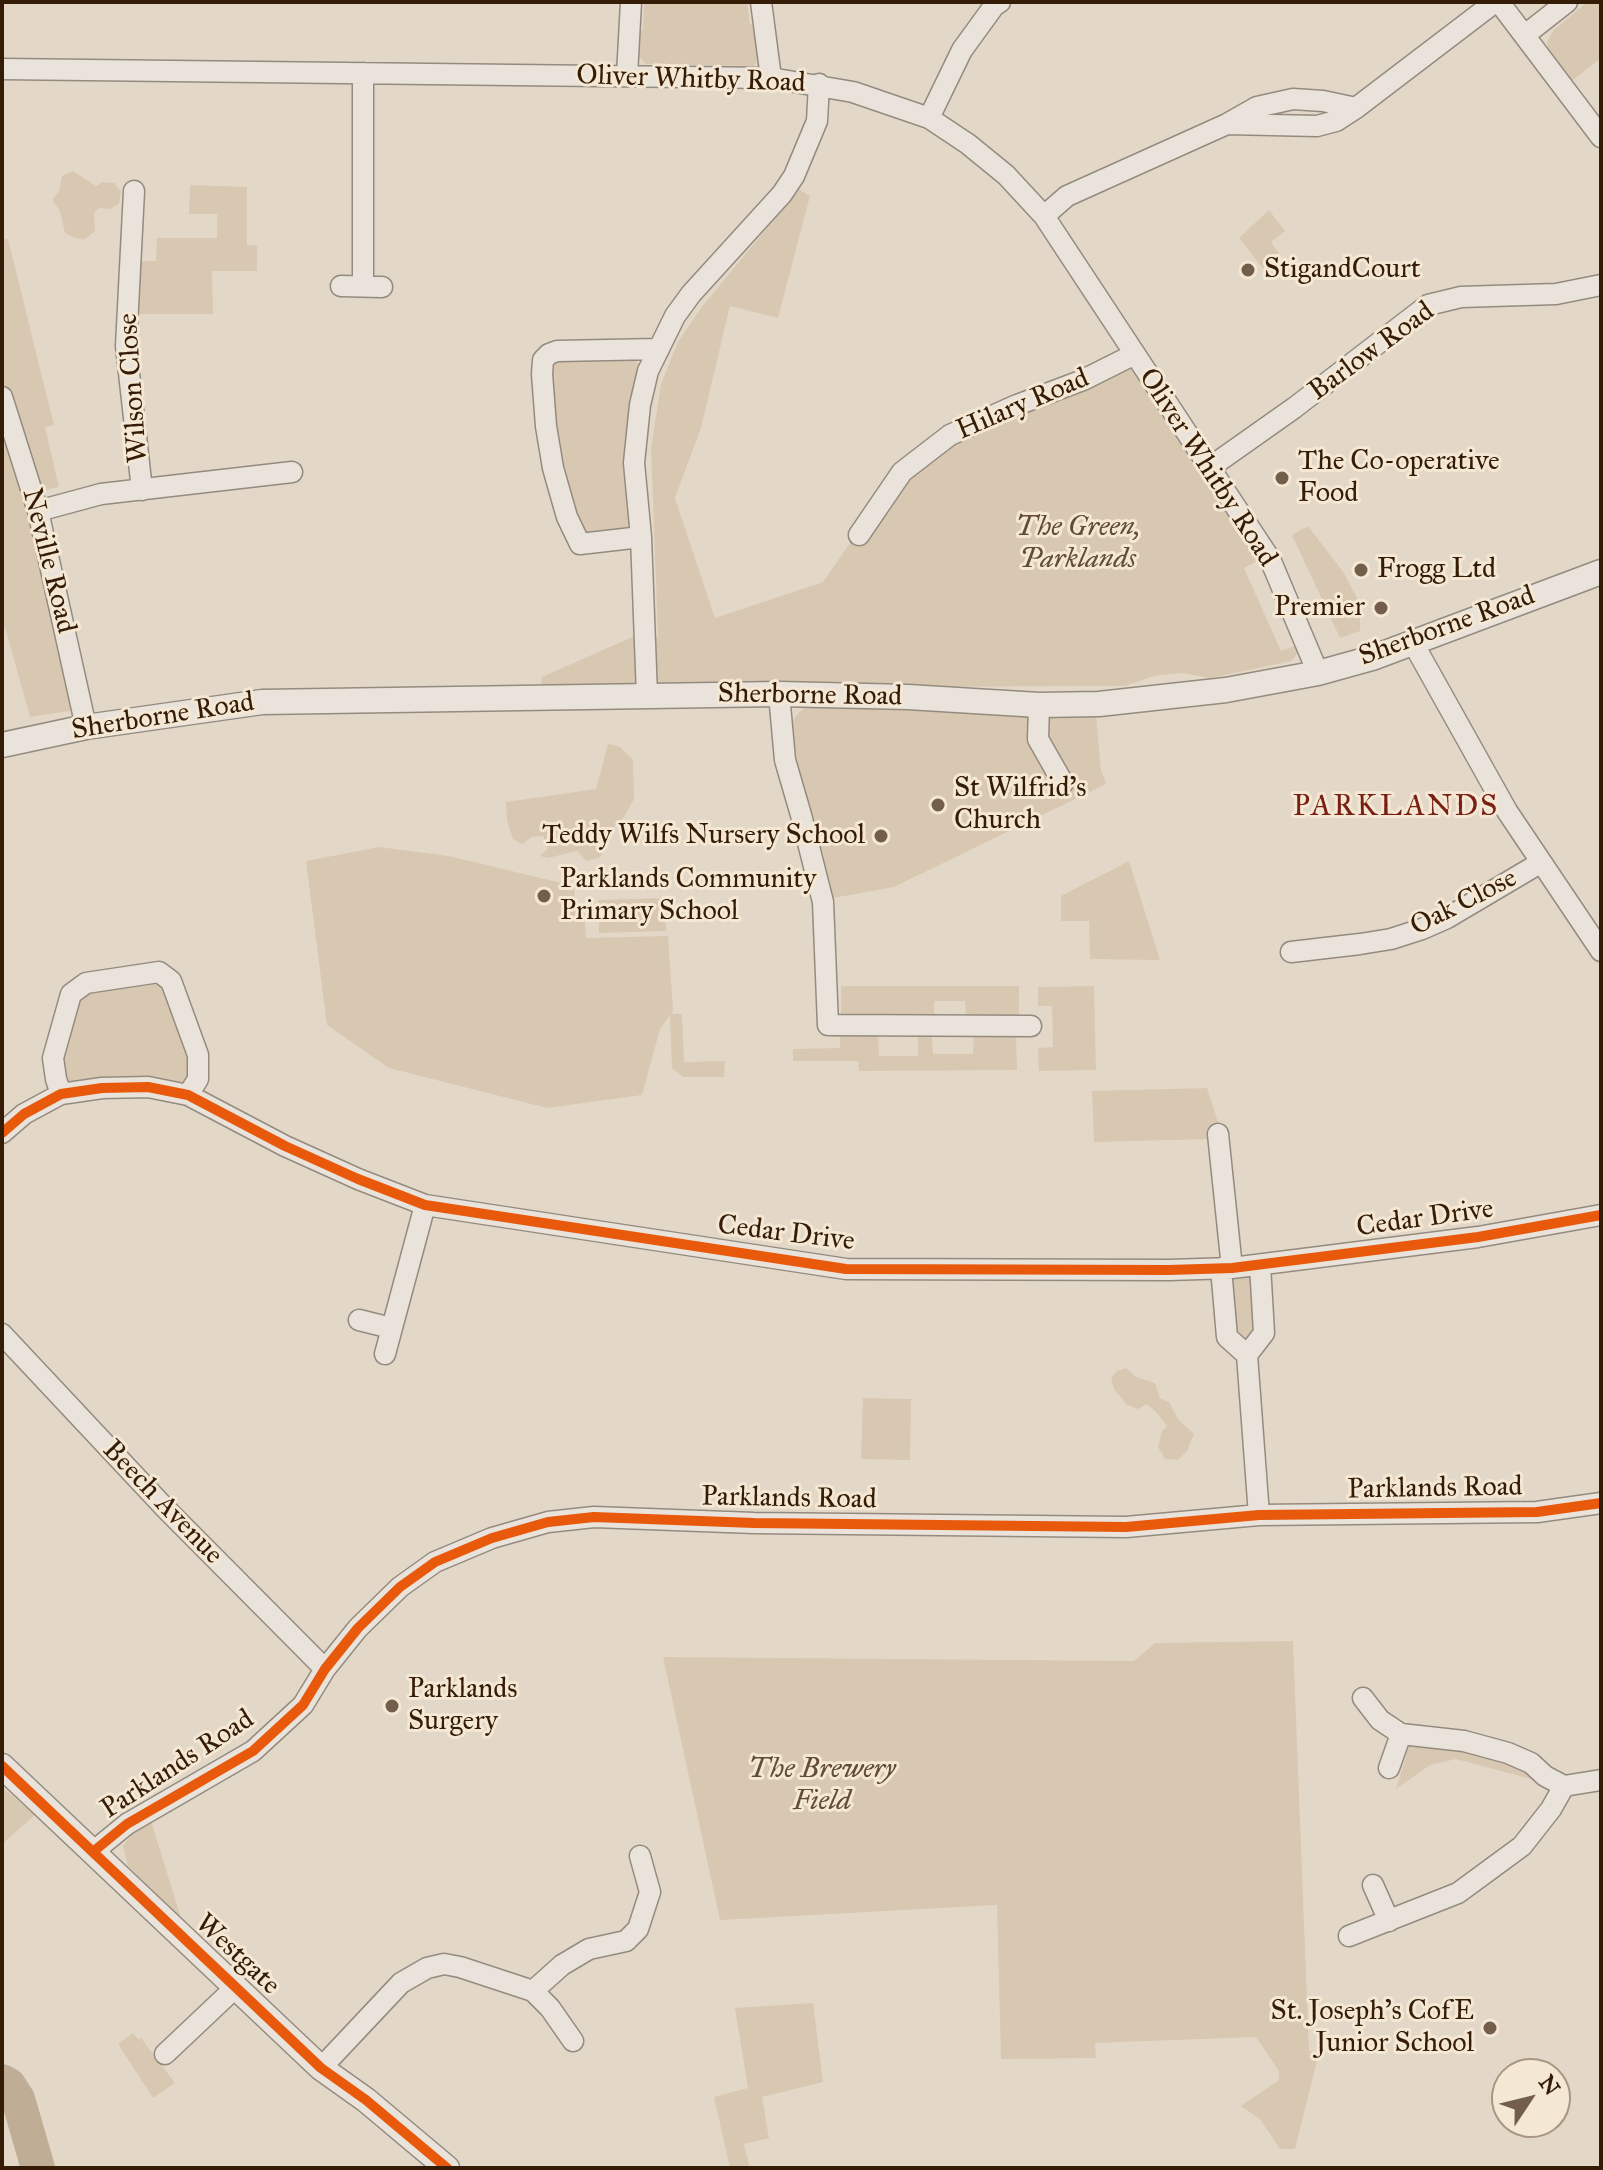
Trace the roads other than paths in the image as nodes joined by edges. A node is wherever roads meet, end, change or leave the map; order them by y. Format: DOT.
graph roads {
  1 [pos="631,2"];
  2 [pos="761,2"];
  3 [pos="1000,2"];
  4 [pos="1497,2"];
  5 [pos="1567,2"];
  6 [pos="1525,35"];
  7 [pos="2,69"];
  8 [pos="363,73"];
  9 [pos="627,75"];
  10 [pos="771,78"];
  11 [pos="819,84"];
  12 [pos="929,118"];
  13 [pos="1601,137"];
  14 [pos="134,191"];
  15 [pos="1044,216"];
  16 [pos="1601,285"];
  17 [pos="341,286"];
  18 [pos="657,349"];
  19 [pos="1133,355"];
  20 [pos="2,397"];
  21 [pos="1209,468"];
  22 [pos="292,472"];
  23 [pos="142,490"];
  24 [pos="38,511"];
  25 [pos="859,535"];
  26 [pos="641,537"];
  27 [pos="1601,572"];
  28 [pos="1413,643"];
  29 [pos="1318,673"];
  30 [pos="779,694"];
  31 [pos="647,696"];
  32 [pos="1039,705"];
  33 [pos="86,727"];
  34 [pos="2,745"];
  35 [pos="1063,783"];
  36 [pos="1540,863"];
  37 [pos="1601,951"];
  38 [pos="1291,952"];
  39 [pos="1031,1026"];
  40 [pos="61,1094"];
  41 [pos="188,1095"];
  42 [pos="2,1133"];
  43 [pos="1218,1134"];
  44 [pos="425,1205"];
  45 [pos="1601,1215"];
  46 [pos="1260,1265"];
  47 [pos="1226,1268"];
  48 [pos="359,1320"];
  49 [pos="391,1328"];
  50 [pos="2,1334"];
  51 [pos="385,1354"];
  52 [pos="1247,1355"];
  53 [pos="1601,1503"];
  54 [pos="1571,1507"];
  55 [pos="1259,1515"];
  56 [pos="1601,1520"];
  57 [pos="325,1669"];
  58 [pos="1363,1698"];
  59 [pos="1401,1734"];
  60 [pos="2,1766"];
  61 [pos="1389,1768"];
  62 [pos="1601,1780"];
  63 [pos="1564,1786"];
  64 [pos="94,1851"];
  65 [pos="640,1856"];
  66 [pos="1373,1885"];
  67 [pos="1389,1921"];
  68 [pos="1349,1936"];
  69 [pos="236,1987"];
  70 [pos="533,1991"];
  71 [pos="573,2041"];
  72 [pos="165,2054"];
  73 [pos="321,2068"];
  74 [pos="447,2168"];
  1 -- 9 [label="street"];
  2 -- 10 [label="street"];
  3 -- 12 [label="street"];
  4 -- 6 [label="street"];
  4 -- 15 [label="street"];
  5 -- 6 [label="street"];
  6 -- 13 [label="street"];
  7 -- 8 [label="street, Oliver Whitby Road"];
  8 -- 9 [label="street, Oliver Whitby Road"];
  8 -- 17 [label="street"];
  9 -- 10 [label="street, Oliver Whitby Road"];
  10 -- 11 [label="street, Oliver Whitby Road"];
  11 -- 12 [label="street, Oliver Whitby Road"];
  11 -- 18 [label="street"];
  12 -- 15 [label="street, Oliver Whitby Road"];
  14 -- 23 [label="street, Wilson Close"];
  15 -- 19 [label="street, Oliver Whitby Road"];
  16 -- 21 [label="street, Barlow Road"];
  18 -- 26 [label="street"];
  18 -- 26 [label="street"];
  19 -- 21 [label="street, Oliver Whitby Road"];
  19 -- 25 [label="street, Hilary Road"];
  20 -- 24 [label="street, Neville Road"];
  21 -- 29 [label="street, Oliver Whitby Road"];
  22 -- 23 [label="street"];
  23 -- 24 [label="street"];
  24 -- 33 [label="street, Neville Road"];
  26 -- 31 [label="street"];
  27 -- 28 [label="street, Sherborne Road"];
  28 -- 29 [label="street, Sherborne Road"];
  28 -- 36 [label="street"];
  29 -- 32 [label="street, Sherborne Road"];
  30 -- 31 [label="street, Sherborne Road"];
  30 -- 32 [label="street, Sherborne Road"];
  30 -- 39 [label="street"];
  31 -- 33 [label="street, Sherborne Road"];
  32 -- 35 [label="street"];
  33 -- 34 [label="street, Sherborne Road"];
  36 -- 37 [label="street"];
  36 -- 38 [label="street, Oak Close"];
  40 -- 41 [label="street, Cedar Drive"];
  40 -- 41 [label="street"];
  40 -- 42 [label="street, Cedar Drive"];
  41 -- 44 [label="street, Cedar Drive"];
  43 -- 47 [label="street"];
  44 -- 47 [label="street, Cedar Drive"];
  44 -- 49 [label="street"];
  45 -- 46 [label="street, Cedar Drive"];
  46 -- 47 [label="street, Cedar Drive"];
  46 -- 52 [label="street"];
  47 -- 52 [label="street"];
  48 -- 49 [label="street"];
  49 -- 51 [label="street"];
  50 -- 57 [label="street, Beech Avenue"];
  52 -- 55 [label="street"];
  53 -- 54 [label="street, Parklands Road"];
  54 -- 55 [label="street, Parklands Road"];
  54 -- 56 [label="street"];
  55 -- 57 [label="street, Parklands Road"];
  57 -- 64 [label="street, Parklands Road"];
  58 -- 59 [label="street"];
  59 -- 61 [label="street"];
  59 -- 63 [label="street"];
  60 -- 64 [label="street, Westgate"];
  62 -- 63 [label="street"];
  63 -- 67 [label="street"];
  64 -- 69 [label="street, Westgate"];
  65 -- 70 [label="street"];
  66 -- 67 [label="street"];
  67 -- 68 [label="street"];
  69 -- 72 [label="street"];
  69 -- 73 [label="street, Westgate"];
  70 -- 71 [label="street"];
  70 -- 73 [label="street"];
  73 -- 74 [label="street, Westgate"];
}
